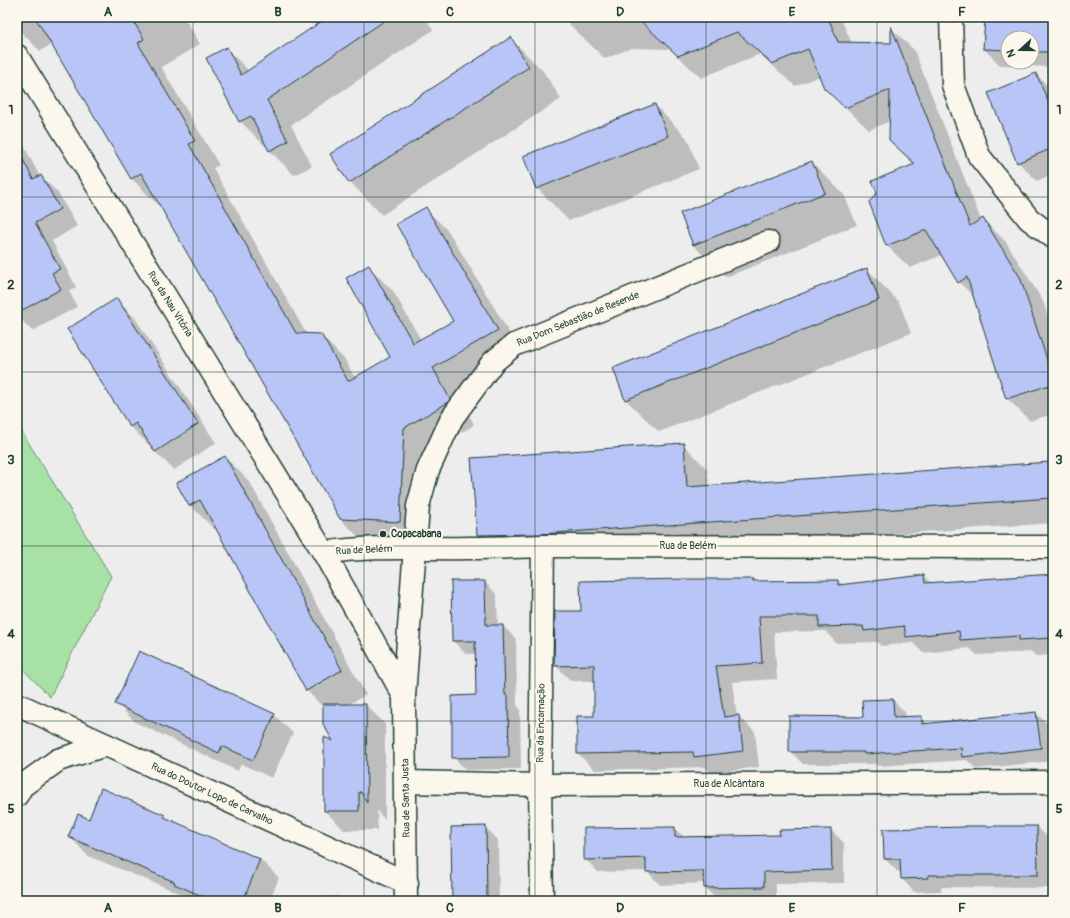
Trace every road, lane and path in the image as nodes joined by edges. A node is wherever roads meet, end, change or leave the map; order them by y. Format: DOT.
graph roads {
  1 [pos="951,17"];
  2 [pos="17,56"];
  3 [pos="1053,237"];
  4 [pos="768,242"];
  5 [pos="543,546"];
  6 [pos="415,547"];
  7 [pos="1053,547"];
  8 [pos="324,553"];
  9 [pos="404,696"];
  10 [pos="17,704"];
  11 [pos="106,745"];
  12 [pos="406,782"];
  13 [pos="1053,782"];
  14 [pos="540,785"];
  15 [pos="17,795"];
  16 [pos="406,892"];
  17 [pos="542,901"];
  1 -- 3 [label="street"];
  2 -- 8 [label="street, Rua da Nau Vitória"];
  4 -- 6 [label="street, Rua Dom Sebastião de Resende"];
  5 -- 6 [label="street, Rua de Belém"];
  5 -- 7 [label="street, Rua de Belém"];
  5 -- 14 [label="street, Rua da Encarnação"];
  6 -- 8 [label="street, Rua de Belém"];
  6 -- 9 [label="street, Rua de Santa Justa"];
  8 -- 9 [label="street, Rua de Santa Justa"];
  9 -- 12 [label="street, Rua de Santa Justa"];
  10 -- 11 [label="street, Rua do Doutor Lopo de Carvalho"];
  11 -- 15 [label="street"];
  11 -- 16 [label="street, Rua do Doutor Lopo de Carvalho"];
  12 -- 14 [label="street, Rua de Alcântara"];
  12 -- 16 [label="street, Rua de Santa Justa"];
  13 -- 14 [label="street, Rua de Alcântara"];
  14 -- 17 [label="street, Rua da Encarnação"];
}
